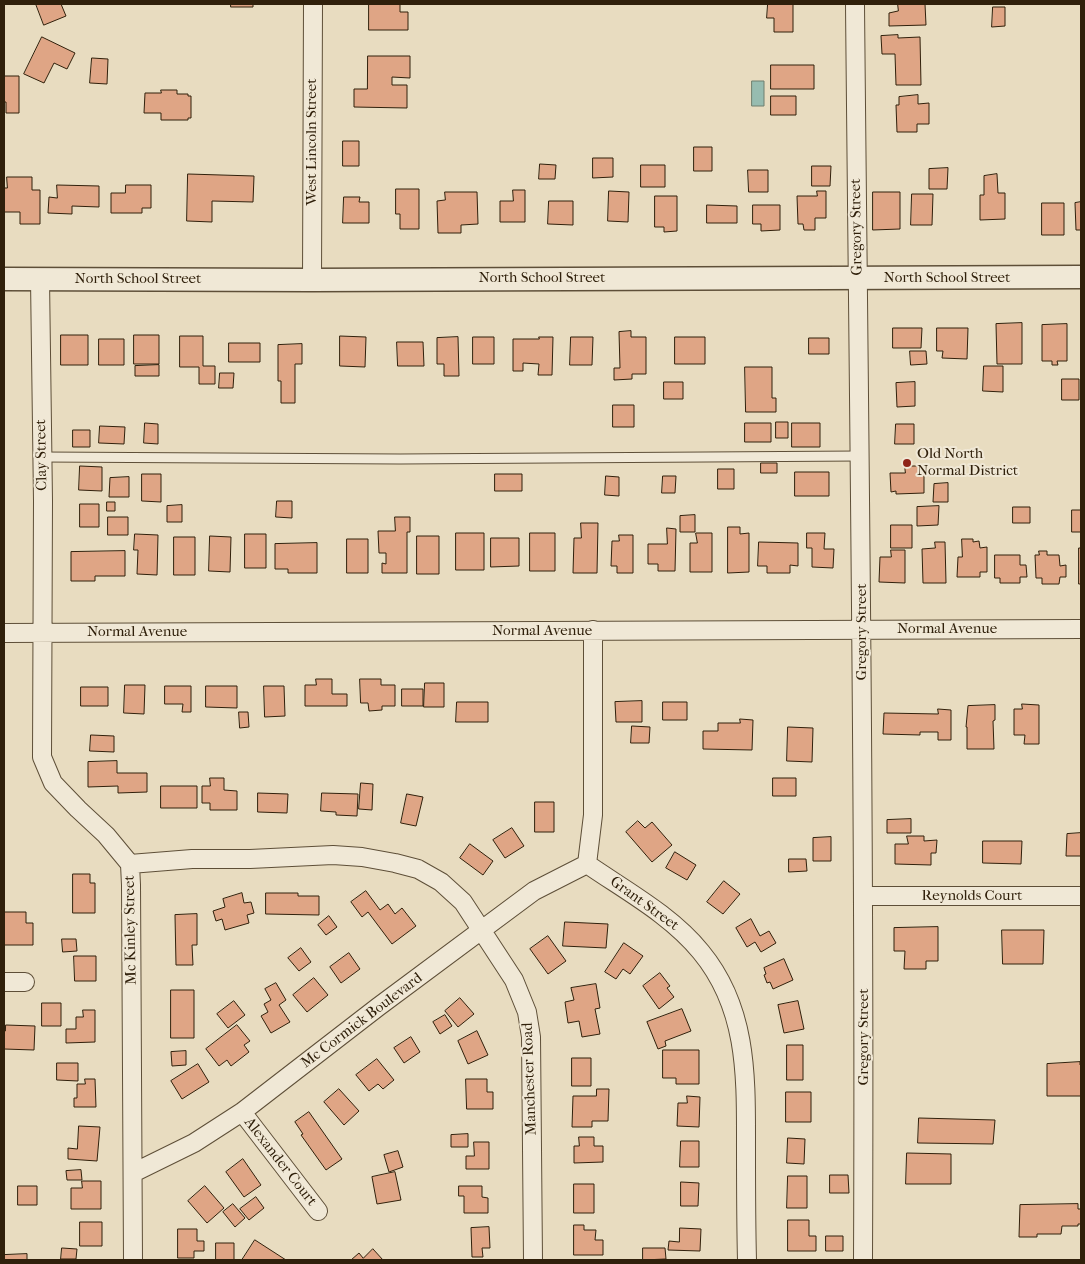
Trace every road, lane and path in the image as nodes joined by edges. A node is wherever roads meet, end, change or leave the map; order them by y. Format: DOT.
graph roads {
  1 [pos="313,4"];
  2 [pos="855,4"];
  3 [pos="1081,277"];
  4 [pos="858,278"];
  5 [pos="4,279"];
  6 [pos="40,279"];
  7 [pos="312,280"];
  8 [pos="859,456"];
  9 [pos="42,457"];
  10 [pos="1081,629"];
  11 [pos="593,630"];
  12 [pos="862,630"];
  13 [pos="42,632"];
  14 [pos="4,633"];
  15 [pos="130,864"];
  16 [pos="587,864"];
  17 [pos="864,896"];
  18 [pos="1081,896"];
  19 [pos="482,931"];
  20 [pos="4,982"];
  21 [pos="25,982"];
  22 [pos="242,1112"];
  23 [pos="133,1173"];
  24 [pos="318,1211"];
  25 [pos="133,1260"];
  26 [pos="533,1260"];
  27 [pos="746,1260"];
  28 [pos="864,1260"];
  1 -- 7 [label="street, West Lincoln Street"];
  2 -- 4 [label="street, Gregory Street"];
  3 -- 4 [label="street, North School Street"];
  4 -- 7 [label="street, North School Street"];
  4 -- 8 [label="street, Gregory Street"];
  5 -- 6 [label="street, North School Street"];
  6 -- 7 [label="street, North School Street"];
  6 -- 9 [label="street, Clay Street"];
  8 -- 9 [label="lane"];
  8 -- 12 [label="street, Gregory Street"];
  9 -- 13 [label="street, Clay Street"];
  10 -- 12 [label="street, Normal Avenue"];
  11 -- 12 [label="street, Normal Avenue"];
  11 -- 13 [label="street, Normal Avenue"];
  11 -- 16 [label="street"];
  12 -- 17 [label="street, Gregory Street"];
  13 -- 14 [label="street, Normal Avenue"];
  13 -- 15 [label="street, Mc Kinley Street"];
  15 -- 19 [label="street, Manchester Road"];
  15 -- 23 [label="street, Mc Kinley Street"];
  16 -- 19 [label="street, Mc Cormick Boulevard"];
  16 -- 27 [label="street, Grant Street"];
  17 -- 18 [label="street, Reynolds Court"];
  17 -- 28 [label="street, Gregory Street"];
  19 -- 22 [label="street, Mc Cormick Boulevard"];
  19 -- 26 [label="street, Manchester Road"];
  20 -- 21 [label="street"];
  22 -- 23 [label="street, Mc Cormick Boulevard"];
  22 -- 24 [label="street, Alexander Court"];
  23 -- 25 [label="street, Mc Kinley Street"];
}
